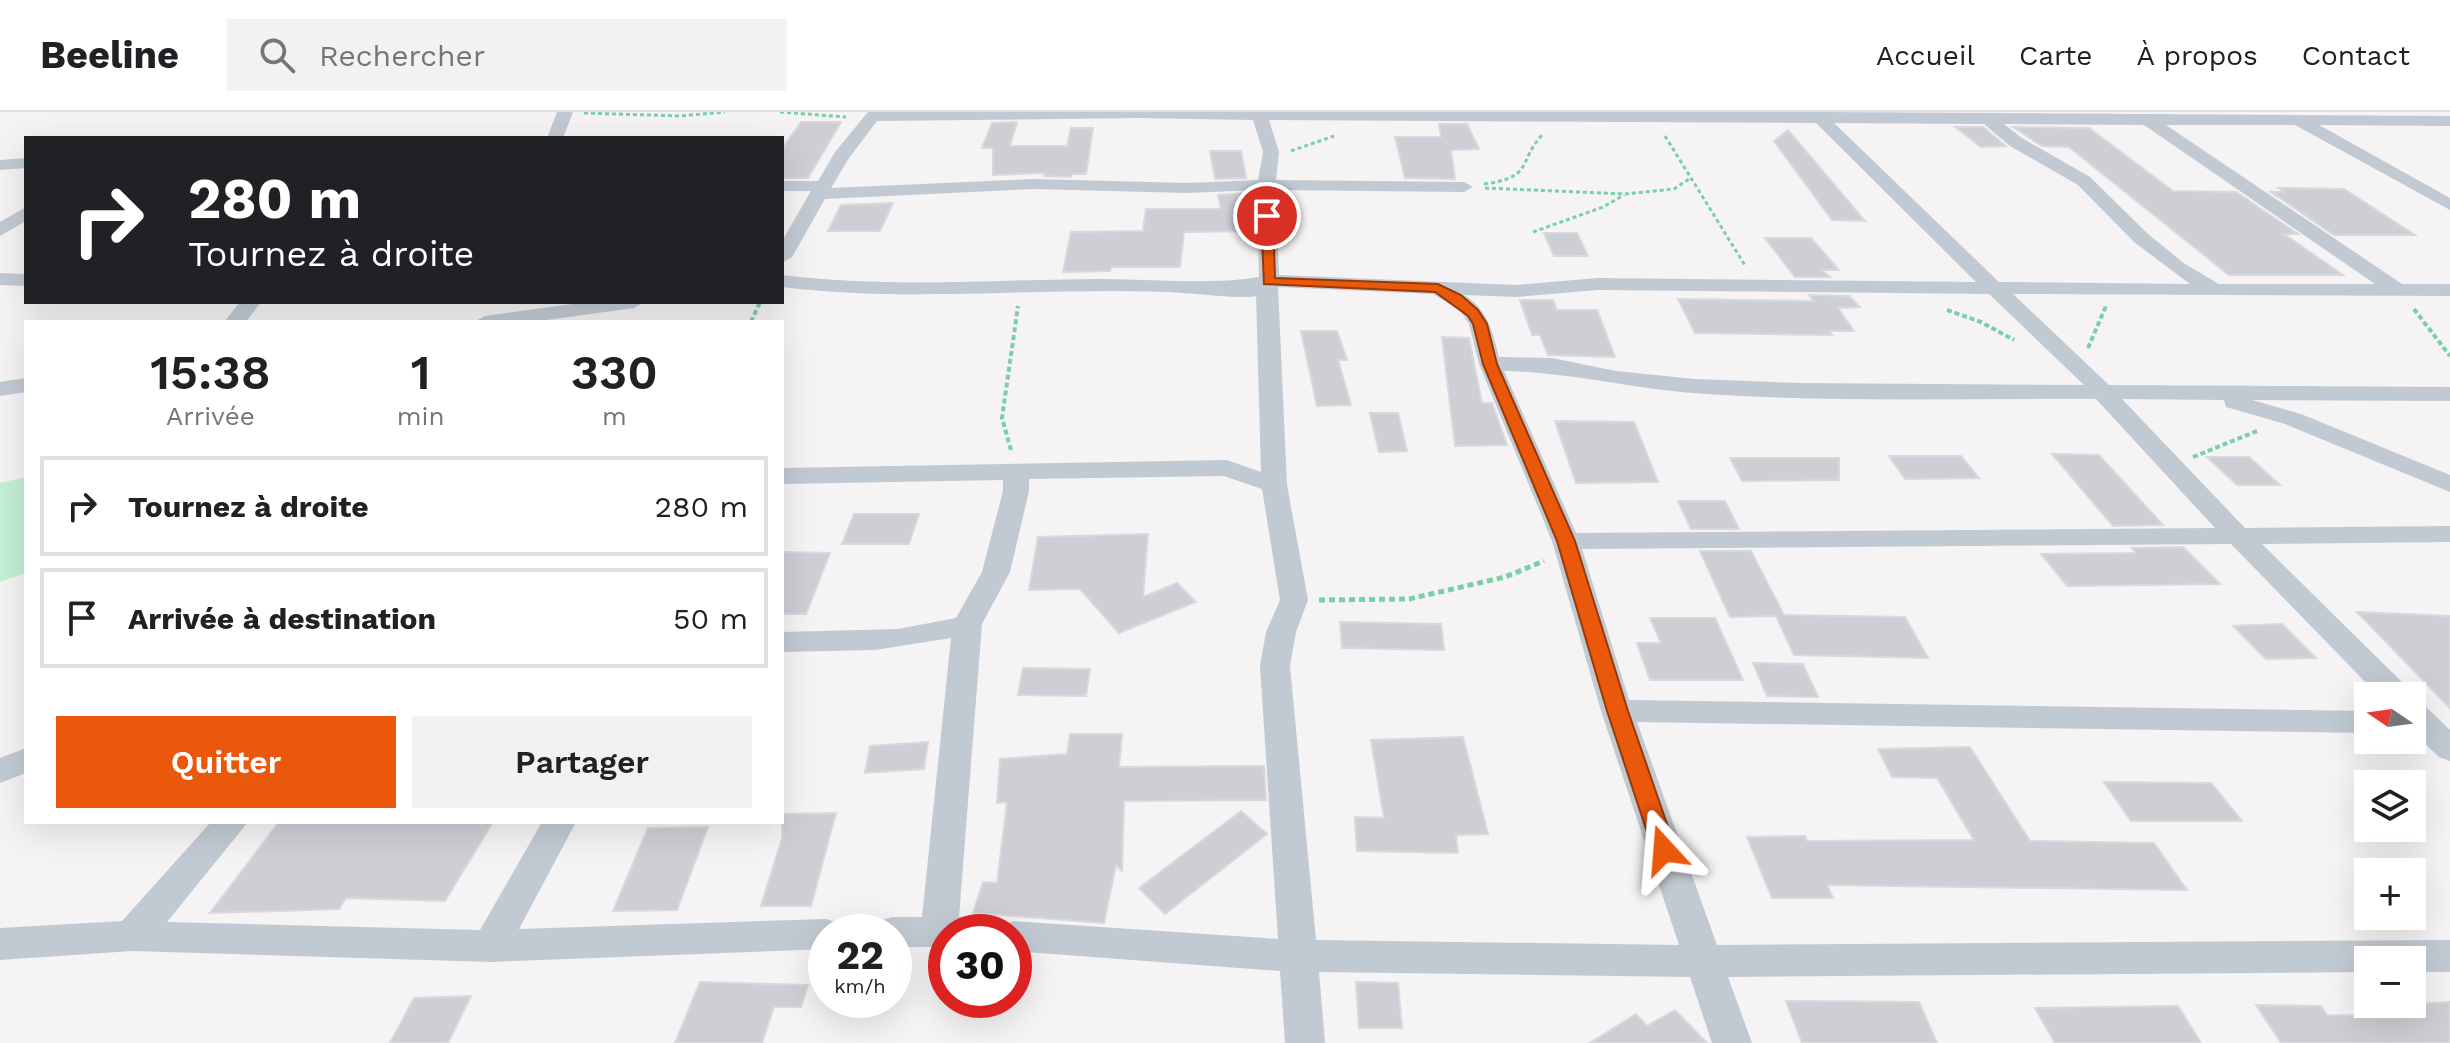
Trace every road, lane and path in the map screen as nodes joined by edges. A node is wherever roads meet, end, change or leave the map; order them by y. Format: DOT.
graph roads {
  1 [pos="565,112"];
  2 [pos="575,112"];
  3 [pos="725,112"];
  4 [pos="780,112"];
  5 [pos="1259,113"];
  6 [pos="874,114"];
  7 [pos="1815,114"];
  8 [pos="1561,116"];
  9 [pos="1654,116"];
  10 [pos="2291,116"];
  11 [pos="1384,117"];
  12 [pos="1988,119"];
  13 [pos="2148,120"];
  14 [pos="2450,121"];
  15 [pos="556,136"];
  16 [pos="1271,152"];
  17 [pos="24,163"];
  18 [pos="0,165"];
  19 [pos="1689,179"];
  20 [pos="1266,185"];
  21 [pos="784,186"];
  22 [pos="1464,187"];
  23 [pos="821,190"];
  24 [pos="1625,194"];
  25 [pos="2450,205"];
  26 [pos="24,214"];
  27 [pos="0,230"];
  28 [pos="1533,232"];
  29 [pos="784,254"];
  30 [pos="0,279"];
  31 [pos="24,280"];
  32 [pos="784,281"];
  33 [pos="1757,284"];
  34 [pos="1022,288"];
  35 [pos="1438,288"];
  36 [pos="1995,289"];
  37 [pos="2113,290"];
  38 [pos="2216,290"];
  39 [pos="2397,290"];
  40 [pos="2450,290"];
  41 [pos="1267,291"];
  42 [pos="1516,291"];
  43 [pos="249,304"];
  44 [pos="619,304"];
  45 [pos="1945,309"];
  46 [pos="237,320"];
  47 [pos="500,320"];
  48 [pos="1480,324"];
  49 [pos="2021,345"];
  50 [pos="2450,356"];
  51 [pos="1490,364"];
  52 [pos="2080,367"];
  53 [pos="24,385"];
  54 [pos="0,389"];
  55 [pos="2105,391"];
  56 [pos="2200,392"];
  57 [pos="2450,394"];
  58 [pos="1272,453"];
  59 [pos="1227,468"];
  60 [pos="784,476"];
  61 [pos="1016,481"];
  62 [pos="2450,484"];
  63 [pos="1274,485"];
  64 [pos="2237,534"];
  65 [pos="2450,534"];
  66 [pos="1566,541"];
  67 [pos="1294,600"];
  68 [pos="967,624"];
  69 [pos="784,642"];
  70 [pos="2383,682"];
  71 [pos="1617,711"];
  72 [pos="2354,722"];
  73 [pos="2426,722"];
  74 [pos="2450,749"];
  75 [pos="24,761"];
  76 [pos="0,771"];
  77 [pos="229,824"];
  78 [pos="558,824"];
  79 [pos="952,914"];
  80 [pos="808,935"];
  81 [pos="132,936"];
  82 [pos="1032,937"];
  83 [pos="0,944"];
  84 [pos="491,946"];
  85 [pos="1298,956"];
  86 [pos="2450,956"];
  87 [pos="1702,961"];
  88 [pos="1305,1043"];
  89 [pos="1732,1043"];
  1 -- 15 [label="street"];
  2 -- 3 [label="path"];
  4 -- 6 [label="path"];
  5 -- 6 [label="street"];
  5 -- 11 [label="street"];
  5 -- 16 [label="street"];
  6 -- 23 [label="street"];
  7 -- 9 [label="street"];
  7 -- 12 [label="street"];
  7 -- 36 [label="street"];
  8 -- 9 [label="street"];
  8 -- 11 [label="street"];
  8 -- 22 [label="path"];
  9 -- 19 [label="path"];
  10 -- 13 [label="street"];
  10 -- 14 [label="street"];
  10 -- 25 [label="street"];
  11 -- 16 [label="path"];
  12 -- 13 [label="street"];
  12 -- 38 [label="street"];
  13 -- 39 [label="street"];
  16 -- 20 [label="street"];
  17 -- 18 [label="street"];
  19 -- 24 [label="path"];
  19 -- 33 [label="path"];
  20 -- 22 [label="street"];
  20 -- 23 [label="street"];
  20 -- 41 [label="street"];
  21 -- 23 [label="street"];
  22 -- 24 [label="path"];
  23 -- 29 [label="street"];
  24 -- 28 [label="path"];
  26 -- 27 [label="street"];
  30 -- 31 [label="street"];
  32 -- 34 [label="street"];
  33 -- 36 [label="street"];
  33 -- 42 [label="street"];
  34 -- 41 [label="street"];
  34 -- 61 [label="path"];
  35 -- 41 [label="street"];
  35 -- 42 [label="street"];
  35 -- 48 [label="street"];
  36 -- 37 [label="street"];
  36 -- 52 [label="street"];
  37 -- 38 [label="street"];
  37 -- 52 [label="path"];
  38 -- 39 [label="street"];
  39 -- 40 [label="street"];
  39 -- 50 [label="path"];
  41 -- 58 [label="street"];
  42 -- 48 [label="street"];
  43 -- 46 [label="street"];
  44 -- 47 [label="street"];
  45 -- 49 [label="path"];
  48 -- 51 [label="street"];
  51 -- 55 [label="street"];
  51 -- 66 [label="street"];
  52 -- 55 [label="street"];
  53 -- 54 [label="street"];
  55 -- 56 [label="street"];
  55 -- 64 [label="street"];
  56 -- 57 [label="street"];
  56 -- 62 [label="street"];
  58 -- 59 [label="street"];
  58 -- 63 [label="street"];
  59 -- 61 [label="street"];
  59 -- 63 [label="street"];
  60 -- 61 [label="street"];
  61 -- 68 [label="street"];
  63 -- 67 [label="street"];
  64 -- 65 [label="street"];
  64 -- 66 [label="street"];
  64 -- 70 [label="street"];
  66 -- 67 [label="path"];
  66 -- 71 [label="street"];
  67 -- 85 [label="street"];
  68 -- 69 [label="street"];
  68 -- 79 [label="street"];
  71 -- 72 [label="street"];
  71 -- 87 [label="street"];
  73 -- 74 [label="street"];
  75 -- 76 [label="street"];
  77 -- 81 [label="street"];
  78 -- 84 [label="street"];
  80 -- 84 [label="street"];
  81 -- 83 [label="street"];
  81 -- 84 [label="street"];
  82 -- 85 [label="street"];
  85 -- 87 [label="street"];
  85 -- 88 [label="street"];
  86 -- 87 [label="street"];
  87 -- 89 [label="street"];
}
